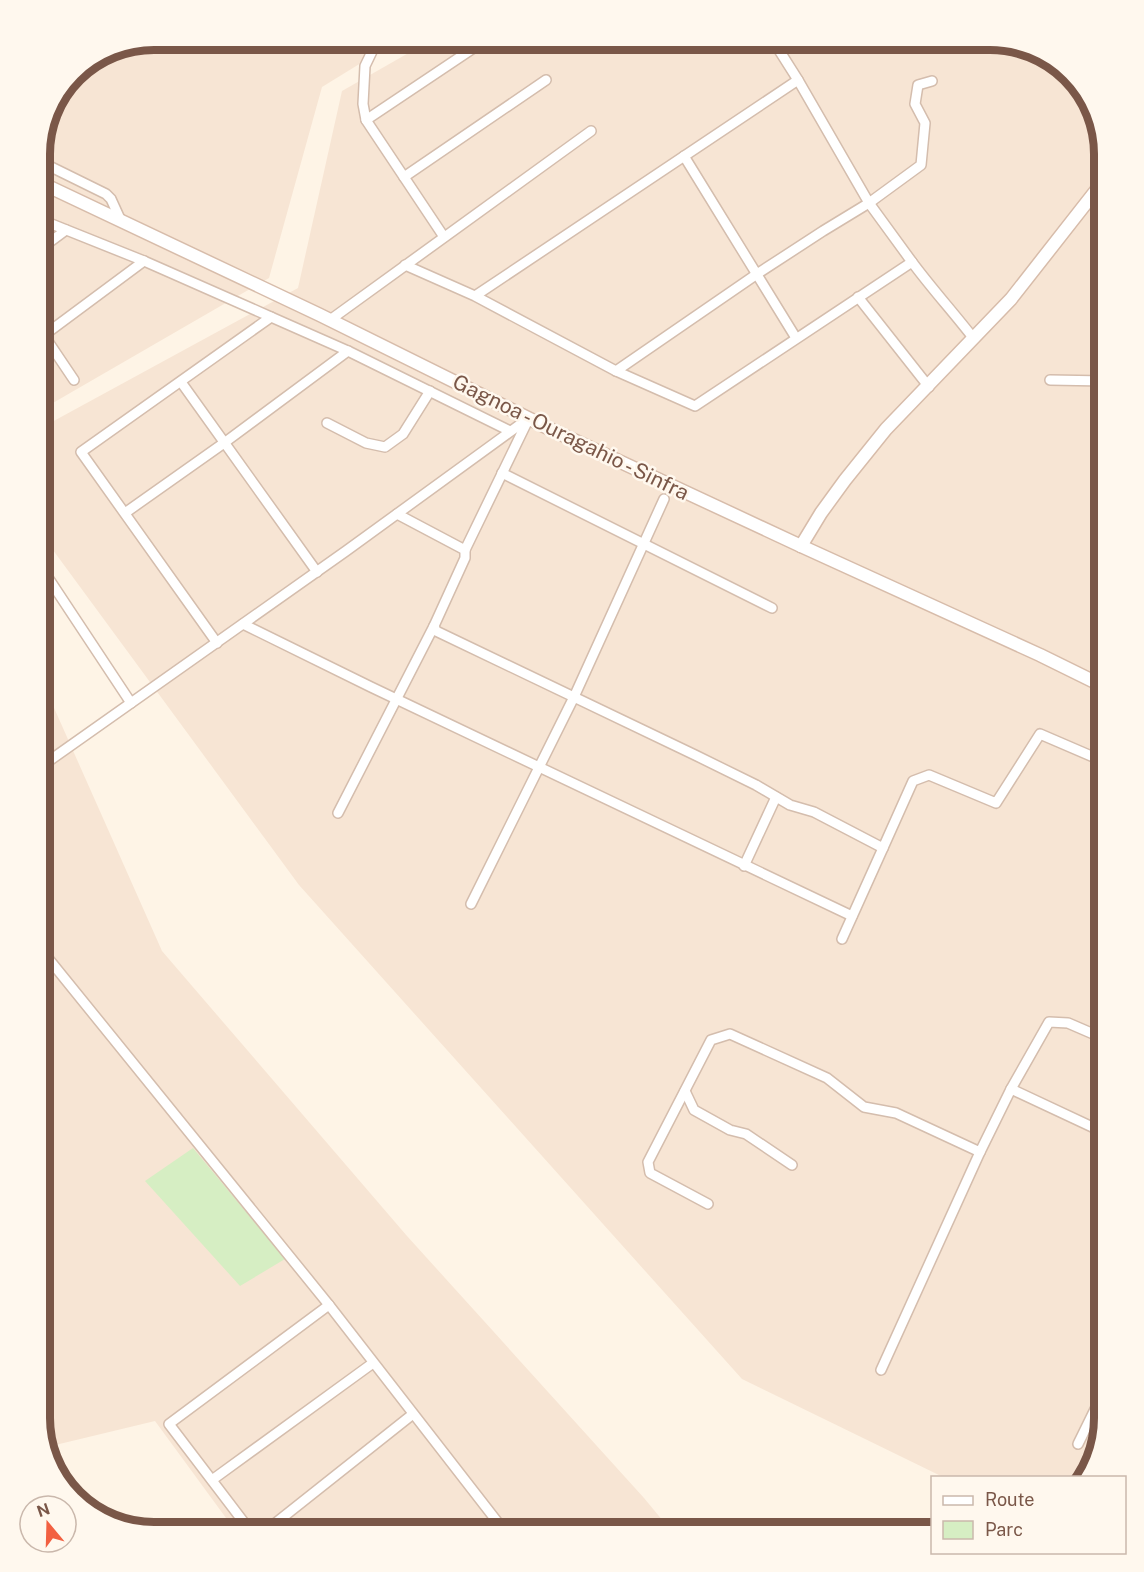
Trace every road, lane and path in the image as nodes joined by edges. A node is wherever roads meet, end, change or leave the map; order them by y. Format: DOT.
graph roads {
  1 [pos="373,50"];
  2 [pos="471,50"];
  3 [pos="779,50"];
  4 [pos="546,80"];
  5 [pos="798,80"];
  6 [pos="932,81"];
  7 [pos="366,120"];
  8 [pos="591,131"];
  9 [pos="684,156"];
  10 [pos="50,166"];
  11 [pos="404,177"];
  12 [pos="50,187"];
  13 [pos="1094,193"];
  14 [pos="869,203"];
  15 [pos="121,220"];
  16 [pos="50,223"];
  17 [pos="66,230"];
  18 [pos="444,237"];
  19 [pos="50,241"];
  20 [pos="144,261"];
  21 [pos="912,262"];
  22 [pos="405,265"];
  23 [pos="757,274"];
  24 [pos="475,296"];
  25 [pos="858,297"];
  26 [pos="271,317"];
  27 [pos="330,320"];
  28 [pos="50,328"];
  29 [pos="796,338"];
  30 [pos="974,339"];
  31 [pos="50,347"];
  32 [pos="348,351"];
  33 [pos="616,371"];
  34 [pos="74,380"];
  35 [pos="1050,380"];
  36 [pos="1094,381"];
  37 [pos="181,382"];
  38 [pos="929,387"];
  39 [pos="430,391"];
  40 [pos="529,418"];
  41 [pos="327,423"];
  42 [pos="510,431"];
  43 [pos="224,443"];
  44 [pos="502,473"];
  45 [pos="664,499"];
  46 [pos="124,513"];
  47 [pos="397,514"];
  48 [pos="645,543"];
  49 [pos="801,546"];
  50 [pos="465,550"];
  51 [pos="317,572"];
  52 [pos="50,580"];
  53 [pos="772,608"];
  54 [pos="243,624"];
  55 [pos="434,626"];
  56 [pos="217,643"];
  57 [pos="1094,682"];
  58 [pos="574,697"];
  59 [pos="396,699"];
  60 [pos="132,703"];
  61 [pos="1094,757"];
  62 [pos="50,760"];
  63 [pos="539,768"];
  64 [pos="776,797"];
  65 [pos="338,813"];
  66 [pos="883,848"];
  67 [pos="744,866"];
  68 [pos="471,904"];
  69 [pos="852,916"];
  70 [pos="842,939"];
  71 [pos="50,961"];
  72 [pos="1094,1034"];
  73 [pos="1011,1089"];
  74 [pos="685,1091"];
  75 [pos="1094,1128"];
  76 [pos="980,1152"];
  77 [pos="792,1165"];
  78 [pos="708,1204"];
  79 [pos="328,1305"];
  80 [pos="373,1364"];
  81 [pos="881,1370"];
  82 [pos="1094,1411"];
  83 [pos="413,1414"];
  84 [pos="1078,1444"];
  85 [pos="212,1480"];
  86 [pos="244,1522"];
  87 [pos="277,1522"];
  88 [pos="497,1522"];
  1 -- 7 [label="street"];
  2 -- 7 [label="street"];
  3 -- 5 [label="street"];
  4 -- 11 [label="street"];
  5 -- 9 [label="street"];
  5 -- 14 [label="street"];
  6 -- 14 [label="street"];
  7 -- 11 [label="street"];
  8 -- 18 [label="street"];
  9 -- 23 [label="street"];
  9 -- 24 [label="street"];
  10 -- 15 [label="street"];
  11 -- 18 [label="street"];
  12 -- 15 [label="main road, Gagnoa - Ouragahio - Sinfra"];
  13 -- 30 [label="main road"];
  14 -- 21 [label="street"];
  14 -- 23 [label="street"];
  15 -- 27 [label="main road, Gagnoa - Ouragahio - Sinfra"];
  16 -- 17 [label="street"];
  17 -- 19 [label="street"];
  17 -- 20 [label="street"];
  18 -- 22 [label="street"];
  20 -- 26 [label="street"];
  20 -- 28 [label="street"];
  21 -- 25 [label="street"];
  21 -- 30 [label="street"];
  22 -- 24 [label="street"];
  22 -- 27 [label="street"];
  23 -- 29 [label="street"];
  23 -- 33 [label="street"];
  24 -- 33 [label="street"];
  25 -- 29 [label="street"];
  25 -- 38 [label="street"];
  26 -- 32 [label="street"];
  26 -- 37 [label="street"];
  27 -- 40 [label="main road, Gagnoa - Ouragahio - Sinfra"];
  29 -- 33 [label="street"];
  30 -- 38 [label="main road"];
  31 -- 34 [label="street"];
  32 -- 39 [label="street"];
  32 -- 43 [label="street"];
  35 -- 36 [label="street"];
  37 -- 43 [label="street"];
  37 -- 46 [label="street"];
  38 -- 49 [label="main road"];
  39 -- 41 [label="street"];
  39 -- 42 [label="street"];
  40 -- 42 [label="street"];
  40 -- 44 [label="street"];
  40 -- 49 [label="main road, Gagnoa - Ouragahio - Sinfra"];
  42 -- 47 [label="street"];
  43 -- 46 [label="street"];
  43 -- 51 [label="street"];
  44 -- 48 [label="street"];
  44 -- 50 [label="street"];
  45 -- 48 [label="street"];
  46 -- 56 [label="street"];
  47 -- 50 [label="street"];
  47 -- 51 [label="street"];
  48 -- 53 [label="street"];
  48 -- 58 [label="street"];
  49 -- 57 [label="main road, Gagnoa - Ouragahio - Sinfra"];
  50 -- 55 [label="street"];
  51 -- 54 [label="street"];
  52 -- 60 [label="street"];
  54 -- 56 [label="street"];
  54 -- 59 [label="street"];
  55 -- 58 [label="street"];
  55 -- 59 [label="street"];
  56 -- 60 [label="street"];
  58 -- 63 [label="street"];
  58 -- 64 [label="street"];
  59 -- 63 [label="street"];
  59 -- 65 [label="street"];
  60 -- 62 [label="street"];
  61 -- 66 [label="street"];
  63 -- 67 [label="street"];
  63 -- 68 [label="street"];
  64 -- 66 [label="street"];
  64 -- 67 [label="street"];
  66 -- 69 [label="street"];
  67 -- 69 [label="street"];
  69 -- 70 [label="street"];
  71 -- 79 [label="street"];
  72 -- 73 [label="street"];
  73 -- 75 [label="street"];
  73 -- 76 [label="street"];
  74 -- 76 [label="street"];
  74 -- 77 [label="street"];
  74 -- 78 [label="street"];
  76 -- 81 [label="street"];
  79 -- 80 [label="street"];
  79 -- 85 [label="street"];
  80 -- 83 [label="street"];
  80 -- 85 [label="street"];
  82 -- 84 [label="street"];
  83 -- 87 [label="street"];
  83 -- 88 [label="street"];
  85 -- 86 [label="street"];
}
